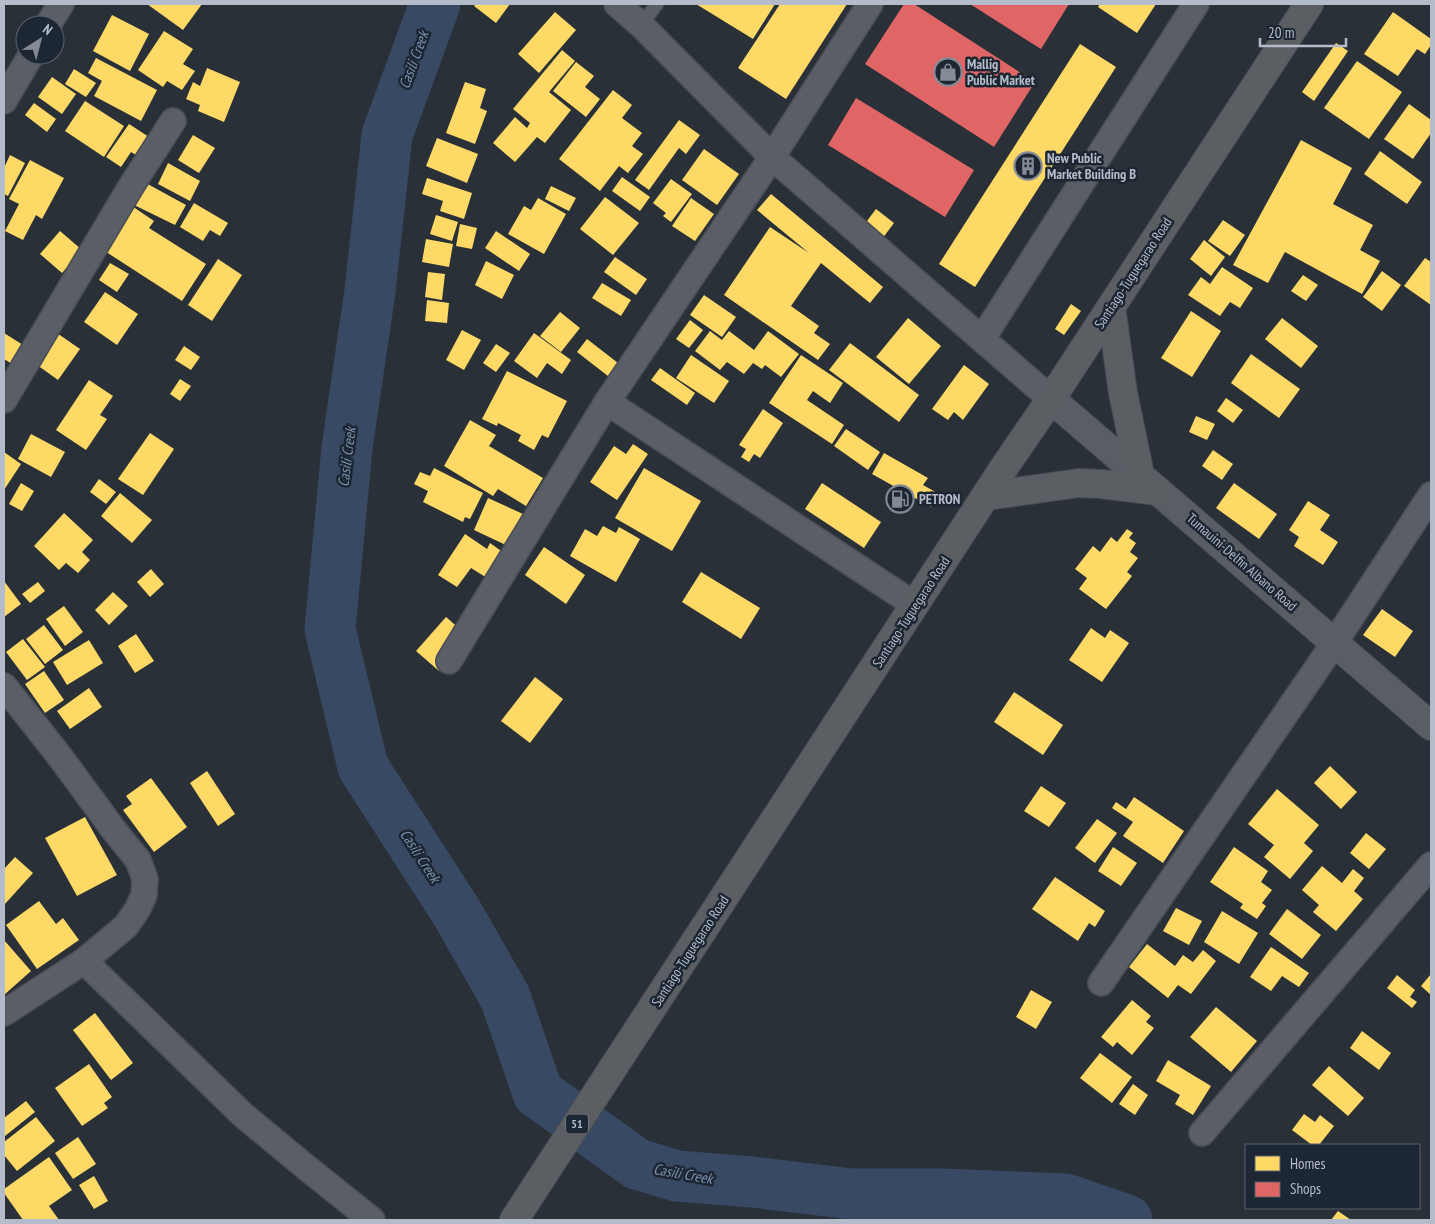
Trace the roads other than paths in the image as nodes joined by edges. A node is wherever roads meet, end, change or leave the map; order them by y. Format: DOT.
graph roads {
  1 [pos="61,4"];
  2 [pos="617,4"];
  3 [pos="657,4"];
  4 [pos="870,4"];
  5 [pos="1196,4"];
  6 [pos="1309,4"];
  7 [pos="54,15"];
  8 [pos="642,25"];
  9 [pos="25,65"];
  10 [pos="4,101"];
  11 [pos="173,121"];
  12 [pos="772,157"];
  13 [pos="1111,307"];
  14 [pos="982,338"];
  15 [pos="1051,399"];
  16 [pos="4,400"];
  17 [pos="607,402"];
  18 [pos="1149,483"];
  19 [pos="1431,495"];
  20 [pos="986,496"];
  21 [pos="915,605"];
  22 [pos="1335,642"];
  23 [pos="449,662"];
  24 [pos="4,686"];
  25 [pos="1431,726"];
  26 [pos="1431,865"];
  27 [pos="84,961"];
  28 [pos="1101,983"];
  29 [pos="4,1013"];
  30 [pos="1202,1133"];
  31 [pos="372,1220"];
  32 [pos="514,1220"];
  1 -- 7 [label="street"];
  2 -- 8 [label="street"];
  3 -- 8 [label="lane"];
  4 -- 12 [label="street"];
  5 -- 14 [label="street"];
  6 -- 13 [label="highway, Santiago-Tuguegarao Road / 51"];
  8 -- 12 [label="street"];
  9 -- 10 [label="street"];
  11 -- 16 [label="street"];
  12 -- 14 [label="street"];
  12 -- 17 [label="street"];
  13 -- 15 [label="highway, Santiago-Tuguegarao Road / 51"];
  13 -- 18 [label="highway"];
  14 -- 15 [label="street"];
  15 -- 18 [label="main road, Tumauini-Delfin Albano Road"];
  15 -- 20 [label="highway, Santiago-Tuguegarao Road / 51"];
  17 -- 21 [label="street"];
  17 -- 23 [label="street"];
  18 -- 20 [label="highway"];
  18 -- 22 [label="main road, Tumauini-Delfin Albano Road"];
  19 -- 22 [label="street"];
  20 -- 21 [label="highway, Santiago-Tuguegarao Road / 51"];
  21 -- 32 [label="highway, Santiago-Tuguegarao Road / 51"];
  22 -- 25 [label="main road, Tumauini-Delfin Albano Road"];
  22 -- 28 [label="street"];
  24 -- 27 [label="street"];
  26 -- 30 [label="street"];
  27 -- 29 [label="street"];
  27 -- 31 [label="street"];
}
